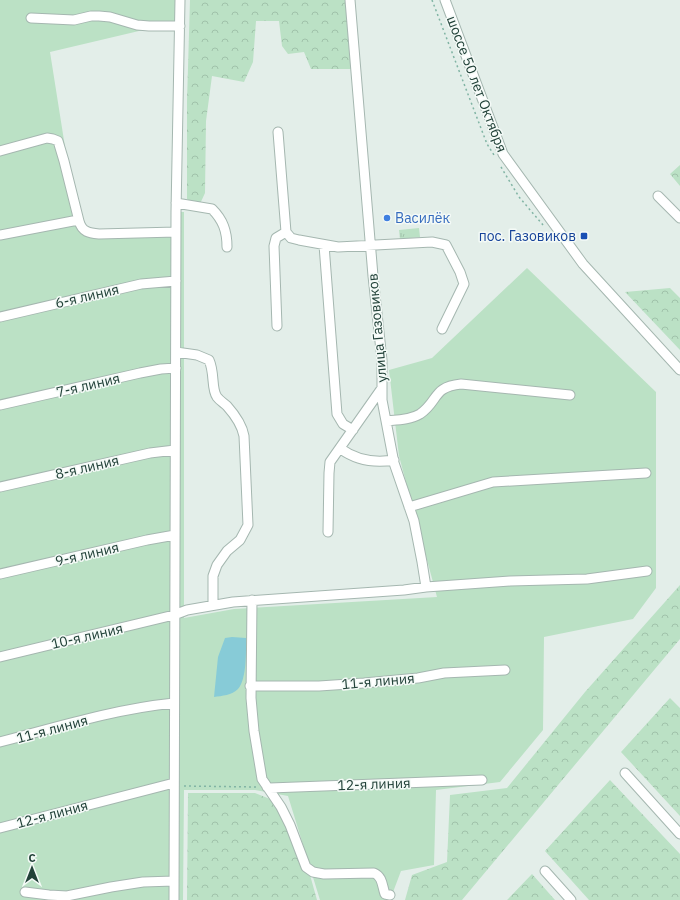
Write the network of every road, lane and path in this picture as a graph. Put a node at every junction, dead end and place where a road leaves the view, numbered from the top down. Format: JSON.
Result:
{"nodes":[{"id":1,"x":180,"y":0,"type":"edge"},
{"id":2,"x":350,"y":0,"type":"edge"},
{"id":3,"x":445,"y":0,"type":"edge"},
{"id":4,"x":31,"y":18,"type":"dead end"},
{"id":5,"x":180,"y":26,"type":"junction"},
{"id":6,"x":278,"y":132,"type":"dead end"},
{"id":7,"x":0,"y":151,"type":"edge"},
{"id":8,"x":658,"y":196,"type":"dead end"},
{"id":9,"x":176,"y":203,"type":"junction"},
{"id":10,"x":680,"y":218,"type":"edge"},
{"id":11,"x":79,"y":221,"type":"junction"},
{"id":12,"x":176,"y":232,"type":"junction"},
{"id":13,"x":286,"y":232,"type":"junction"},
{"id":14,"x":0,"y":235,"type":"edge"},
{"id":15,"x":324,"y":245,"type":"junction"},
{"id":16,"x":370,"y":246,"type":"junction"},
{"id":17,"x":227,"y":247,"type":"dead end"},
{"id":18,"x":176,"y":281,"type":"junction"},
{"id":19,"x":0,"y":317,"type":"edge"},
{"id":20,"x":277,"y":326,"type":"dead end"},
{"id":21,"x":442,"y":329,"type":"dead end"},
{"id":22,"x":176,"y":352,"type":"junction"},
{"id":23,"x":176,"y":368,"type":"junction"},
{"id":24,"x":680,"y":370,"type":"edge"},
{"id":25,"x":382,"y":388,"type":"junction"},
{"id":26,"x":570,"y":395,"type":"dead end"},
{"id":27,"x":0,"y":405,"type":"edge"},
{"id":28,"x":386,"y":421,"type":"junction"},
{"id":29,"x":353,"y":430,"type":"junction"},
{"id":30,"x":341,"y":449,"type":"junction"},
{"id":31,"x":175,"y":450,"type":"junction"},
{"id":32,"x":394,"y":460,"type":"junction"},
{"id":33,"x":646,"y":473,"type":"dead end"},
{"id":34,"x":0,"y":487,"type":"edge"},
{"id":35,"x":409,"y":507,"type":"junction"},
{"id":36,"x":328,"y":532,"type":"dead end"},
{"id":37,"x":175,"y":535,"type":"junction"},
{"id":38,"x":647,"y":571,"type":"dead end"},
{"id":39,"x":0,"y":574,"type":"edge"},
{"id":40,"x":426,"y":587,"type":"junction"},
{"id":41,"x":252,"y":600,"type":"junction"},
{"id":42,"x":213,"y":605,"type":"junction"},
{"id":43,"x":174,"y":615,"type":"junction"},
{"id":44,"x":0,"y":657,"type":"edge"},
{"id":45,"x":505,"y":670,"type":"dead end"},
{"id":46,"x":250,"y":686,"type":"junction"},
{"id":47,"x":174,"y":703,"type":"junction"},
{"id":48,"x":0,"y":742,"type":"edge"},
{"id":49,"x":625,"y":773,"type":"dead end"},
{"id":50,"x":482,"y":780,"type":"dead end"},
{"id":51,"x":174,"y":785,"type":"junction"},
{"id":52,"x":267,"y":787,"type":"junction"},
{"id":53,"x":0,"y":828,"type":"edge"},
{"id":54,"x":680,"y":834,"type":"edge"},
{"id":55,"x":545,"y":871,"type":"dead end"},
{"id":56,"x":174,"y":881,"type":"junction"},
{"id":57,"x":25,"y":892,"type":"dead end"},
{"id":58,"x":390,"y":895,"type":"dead end"},
{"id":59,"x":174,"y":900,"type":"edge"},
{"id":60,"x":571,"y":900,"type":"edge"}],
"edges":[{"from":1,"to":5,"type":"street"},
{"from":2,"to":16,"type":"street","name":"улица Газовиков"},
{"from":3,"to":24,"type":"street","name":"шоссе 50 лет Октября"},
{"from":4,"to":5,"type":"street"},
{"from":5,"to":9,"type":"street"},
{"from":6,"to":13,"type":"street"},
{"from":7,"to":11,"type":"street"},
{"from":8,"to":10,"type":"street"},
{"from":9,"to":12,"type":"street"},
{"from":9,"to":17,"type":"street"},
{"from":11,"to":12,"type":"street"},
{"from":11,"to":14,"type":"street"},
{"from":12,"to":18,"type":"street"},
{"from":13,"to":15,"type":"street"},
{"from":13,"to":20,"type":"street"},
{"from":15,"to":16,"type":"street"},
{"from":15,"to":29,"type":"street"},
{"from":16,"to":21,"type":"street"},
{"from":16,"to":25,"type":"street","name":"улица Газовиков"},
{"from":18,"to":19,"type":"street","name":"6-я линия"},
{"from":18,"to":22,"type":"street"},
{"from":22,"to":23,"type":"street"},
{"from":22,"to":42,"type":"street"},
{"from":23,"to":27,"type":"street","name":"7-я линия"},
{"from":23,"to":31,"type":"street"},
{"from":25,"to":28,"type":"street","name":"улица Газовиков"},
{"from":25,"to":29,"type":"street"},
{"from":26,"to":28,"type":"street"},
{"from":28,"to":32,"type":"street","name":"улица Газовиков"},
{"from":29,"to":30,"type":"street"},
{"from":30,"to":32,"type":"street"},
{"from":30,"to":36,"type":"street"},
{"from":31,"to":34,"type":"street","name":"8-я линия"},
{"from":31,"to":37,"type":"street"},
{"from":32,"to":35,"type":"street","name":"улица Газовиков"},
{"from":33,"to":35,"type":"street"},
{"from":35,"to":40,"type":"street","name":"улица Газовиков"},
{"from":37,"to":39,"type":"street","name":"9-я линия"},
{"from":37,"to":43,"type":"street"},
{"from":38,"to":40,"type":"street","name":"10-я линия"},
{"from":40,"to":41,"type":"street","name":"10-я линия"},
{"from":41,"to":42,"type":"street","name":"10-я линия"},
{"from":41,"to":46,"type":"street"},
{"from":42,"to":43,"type":"street","name":"10-я линия"},
{"from":43,"to":44,"type":"street","name":"10-я линия"},
{"from":43,"to":47,"type":"street"},
{"from":45,"to":46,"type":"street","name":"11-я линия"},
{"from":46,"to":52,"type":"street"},
{"from":47,"to":48,"type":"street","name":"11-я линия"},
{"from":47,"to":51,"type":"street"},
{"from":49,"to":54,"type":"street"},
{"from":50,"to":52,"type":"street","name":"12-я линия"},
{"from":51,"to":52,"type":"path"},
{"from":51,"to":53,"type":"street","name":"12-я линия"},
{"from":51,"to":56,"type":"street"},
{"from":52,"to":58,"type":"street"},
{"from":55,"to":60,"type":"street"},
{"from":56,"to":57,"type":"street"},
{"from":56,"to":59,"type":"street"}]}
